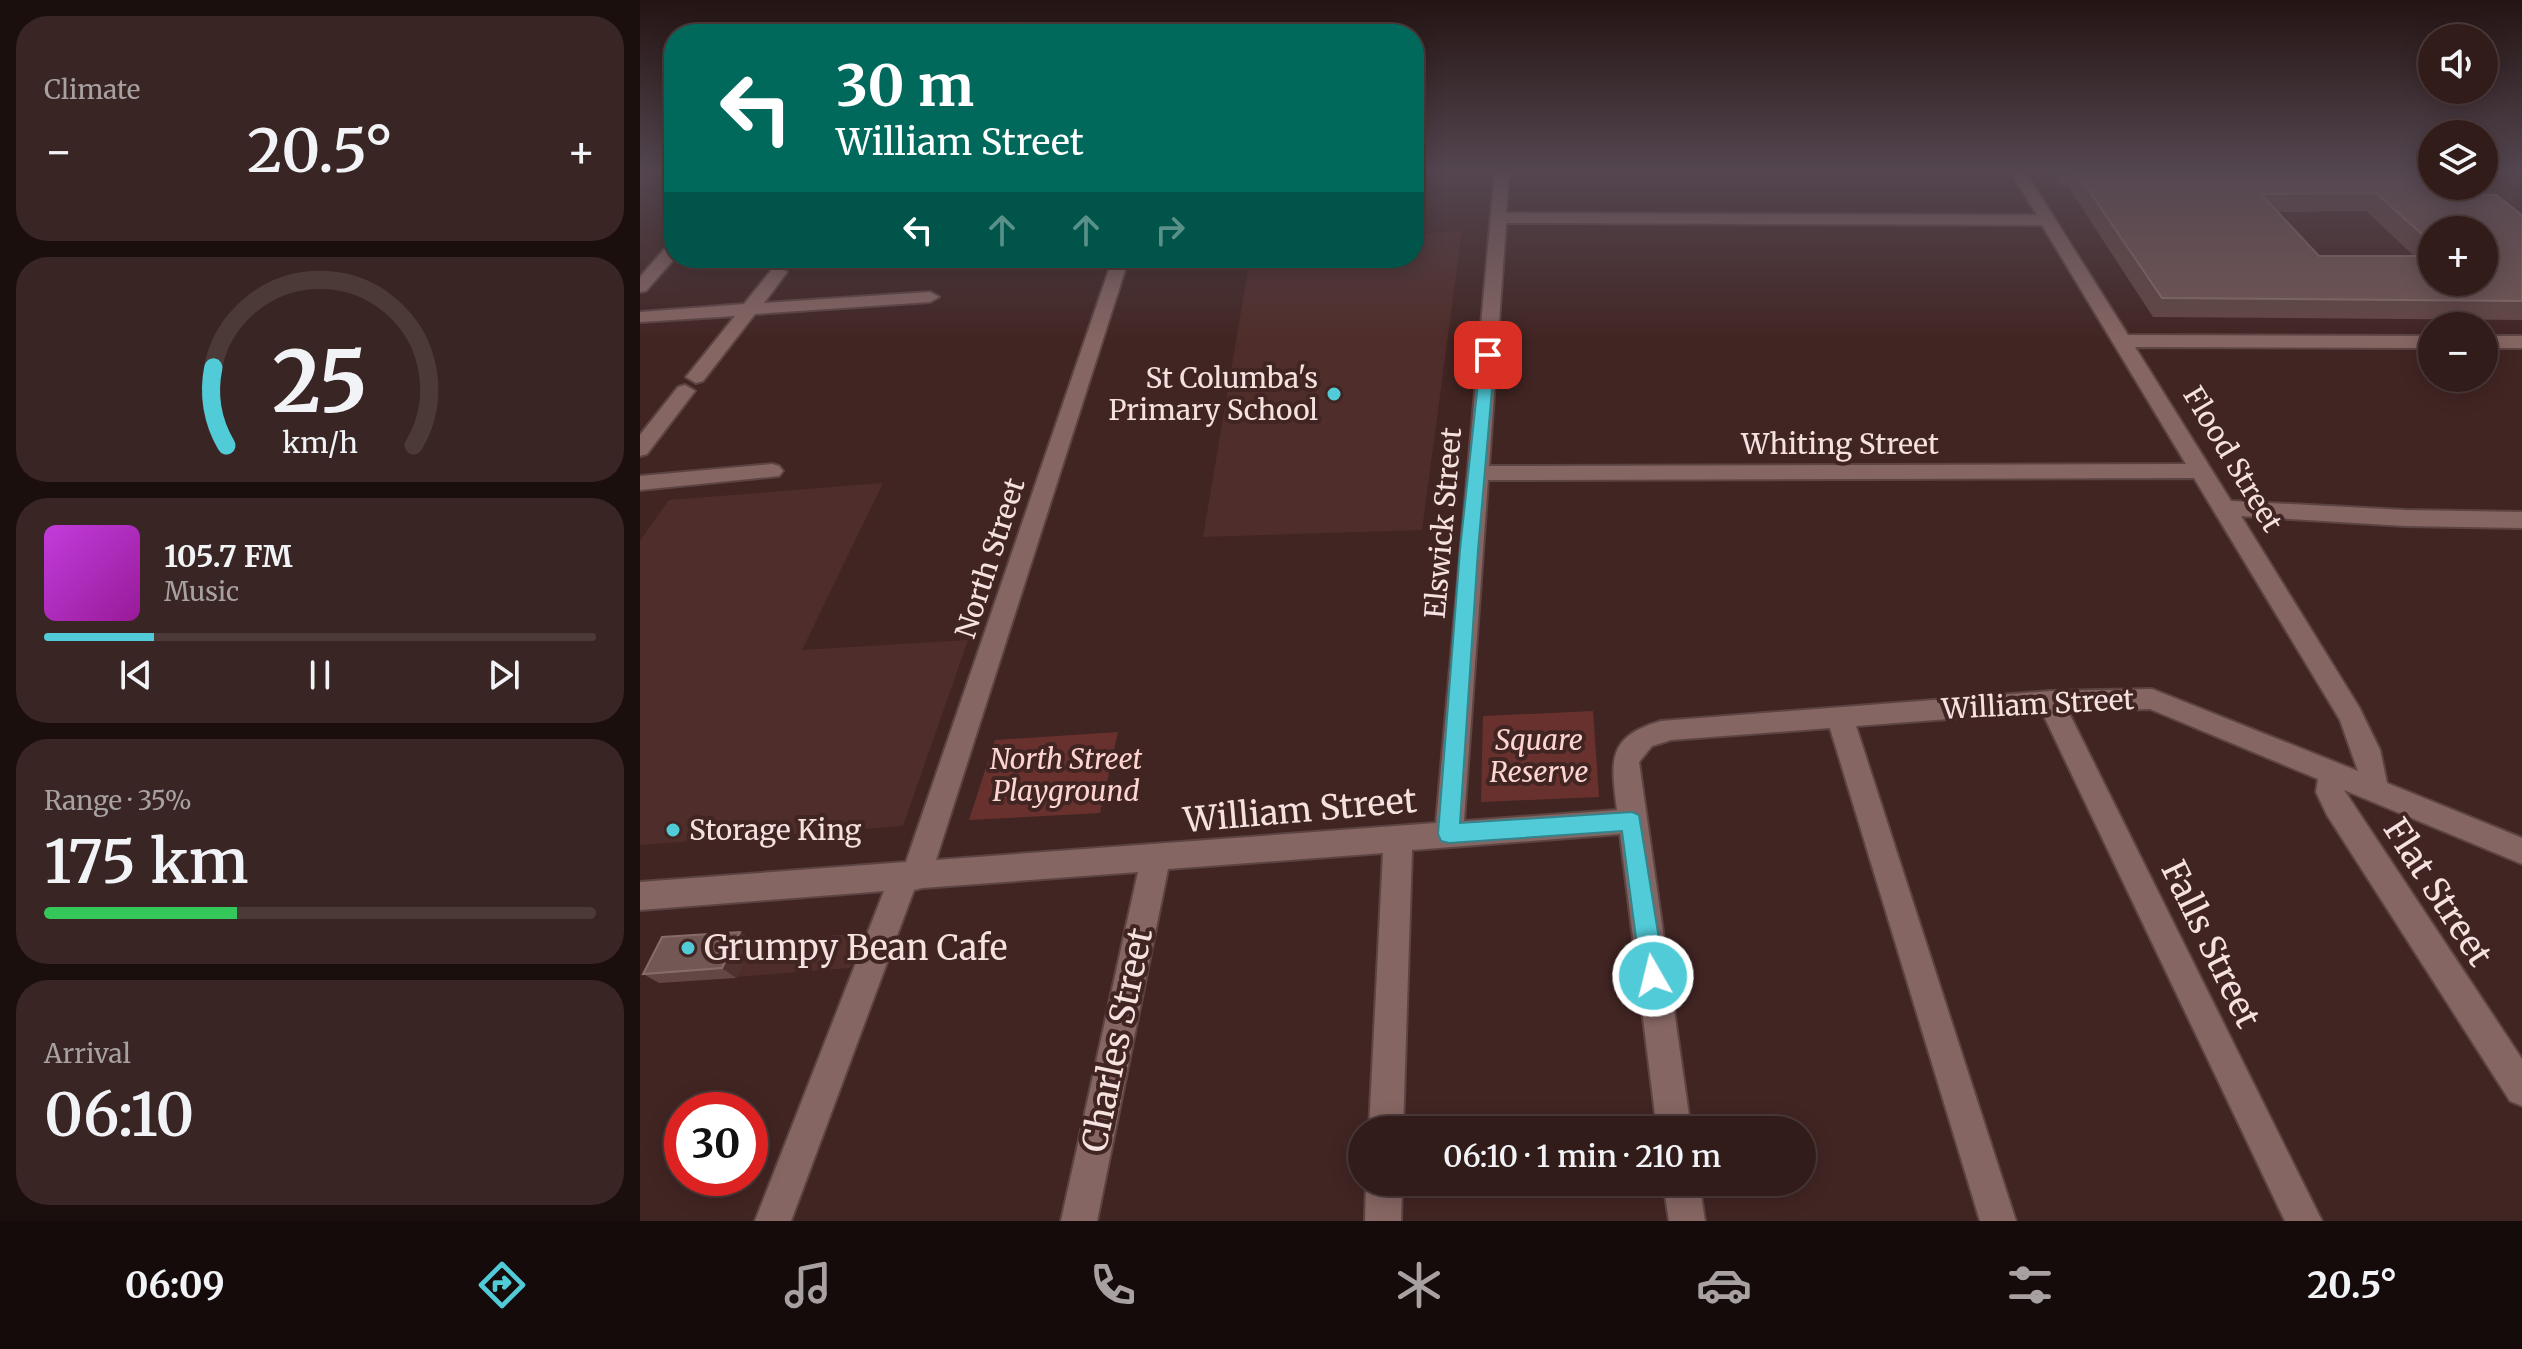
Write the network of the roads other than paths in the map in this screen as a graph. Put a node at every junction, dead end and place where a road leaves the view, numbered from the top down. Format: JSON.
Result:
{"nodes":[{"id":1,"x":1498,"y":227,"type":"edge"},
{"id":2,"x":2052,"y":227,"type":"edge"},
{"id":3,"x":664,"y":260,"type":"edge"},
{"id":4,"x":1118,"y":268,"type":"edge"},
{"id":5,"x":779,"y":272,"type":"dead end"},
{"id":6,"x":640,"y":287,"type":"edge"},
{"id":7,"x":930,"y":297,"type":"dead end"},
{"id":8,"x":749,"y":310,"type":"junction"},
{"id":9,"x":640,"y":317,"type":"edge"},
{"id":10,"x":2123,"y":341,"type":"junction"},
{"id":11,"x":2418,"y":342,"type":"edge"},
{"id":12,"x":2498,"y":342,"type":"edge"},
{"id":13,"x":2522,"y":342,"type":"edge"},
{"id":14,"x":640,"y":449,"type":"edge"},
{"id":15,"x":772,"y":471,"type":"dead end"},
{"id":16,"x":2203,"y":471,"type":"junction"},
{"id":17,"x":1478,"y":473,"type":"junction"},
{"id":18,"x":640,"y":483,"type":"edge"},
{"id":19,"x":2225,"y":508,"type":"junction"},
{"id":20,"x":2522,"y":520,"type":"edge"},
{"id":21,"x":2050,"y":701,"type":"junction"},
{"id":22,"x":1840,"y":716,"type":"junction"},
{"id":23,"x":2332,"y":772,"type":"junction"},
{"id":24,"x":2373,"y":789,"type":"junction"},
{"id":25,"x":1632,"y":821,"type":"junction"},
{"id":26,"x":1449,"y":834,"type":"junction"},
{"id":27,"x":1398,"y":838,"type":"junction"},
{"id":28,"x":2522,"y":851,"type":"edge"},
{"id":29,"x":1155,"y":859,"type":"junction"},
{"id":30,"x":910,"y":877,"type":"junction"},
{"id":31,"x":644,"y":902,"type":"edge"},
{"id":32,"x":2508,"y":1053,"type":"edge"},
{"id":33,"x":2522,"y":1089,"type":"edge"},
{"id":34,"x":1387,"y":1116,"type":"edge"},
{"id":35,"x":1672,"y":1116,"type":"edge"},
{"id":36,"x":1384,"y":1196,"type":"edge"},
{"id":37,"x":1683,"y":1196,"type":"edge"},
{"id":38,"x":773,"y":1221,"type":"edge"},
{"id":39,"x":1079,"y":1221,"type":"edge"},
{"id":40,"x":1383,"y":1221,"type":"edge"},
{"id":41,"x":1687,"y":1221,"type":"edge"},
{"id":42,"x":1998,"y":1221,"type":"edge"},
{"id":43,"x":2304,"y":1221,"type":"edge"}],
"edges":[{"from":1,"to":17,"type":"street","name":"Elswick Street"},
{"from":2,"to":10,"type":"street","name":"Flood Street"},
{"from":3,"to":6,"type":"street"},
{"from":4,"to":30,"type":"street","name":"North Street"},
{"from":5,"to":8,"type":"street"},
{"from":7,"to":8,"type":"street"},
{"from":8,"to":9,"type":"street"},
{"from":8,"to":14,"type":"street"},
{"from":10,"to":11,"type":"street"},
{"from":10,"to":16,"type":"street","name":"Flood Street"},
{"from":12,"to":13,"type":"street"},
{"from":15,"to":18,"type":"street"},
{"from":16,"to":17,"type":"street","name":"Whiting Street"},
{"from":16,"to":19,"type":"street","name":"Flood Street"},
{"from":17,"to":26,"type":"street","name":"Elswick Street"},
{"from":19,"to":20,"type":"street"},
{"from":19,"to":24,"type":"street","name":"Flood Street"},
{"from":21,"to":22,"type":"street","name":"William Street"},
{"from":21,"to":23,"type":"street","name":"William Street"},
{"from":21,"to":43,"type":"street","name":"Falls Street"},
{"from":22,"to":25,"type":"street","name":"William Street"},
{"from":22,"to":42,"type":"street"},
{"from":23,"to":24,"type":"street","name":"William Street"},
{"from":23,"to":32,"type":"street","name":"Flat Street"},
{"from":24,"to":28,"type":"street","name":"William Street"},
{"from":25,"to":26,"type":"street","name":"William Street"},
{"from":25,"to":35,"type":"street"},
{"from":26,"to":27,"type":"street","name":"William Street"},
{"from":27,"to":29,"type":"street","name":"William Street"},
{"from":27,"to":34,"type":"street"},
{"from":29,"to":30,"type":"street","name":"William Street"},
{"from":29,"to":39,"type":"street","name":"Charles Street"},
{"from":30,"to":31,"type":"street","name":"William Street"},
{"from":30,"to":38,"type":"street","name":"North Street"},
{"from":32,"to":33,"type":"street","name":"Flat Street"},
{"from":36,"to":40,"type":"street"},
{"from":37,"to":41,"type":"street"}]}
